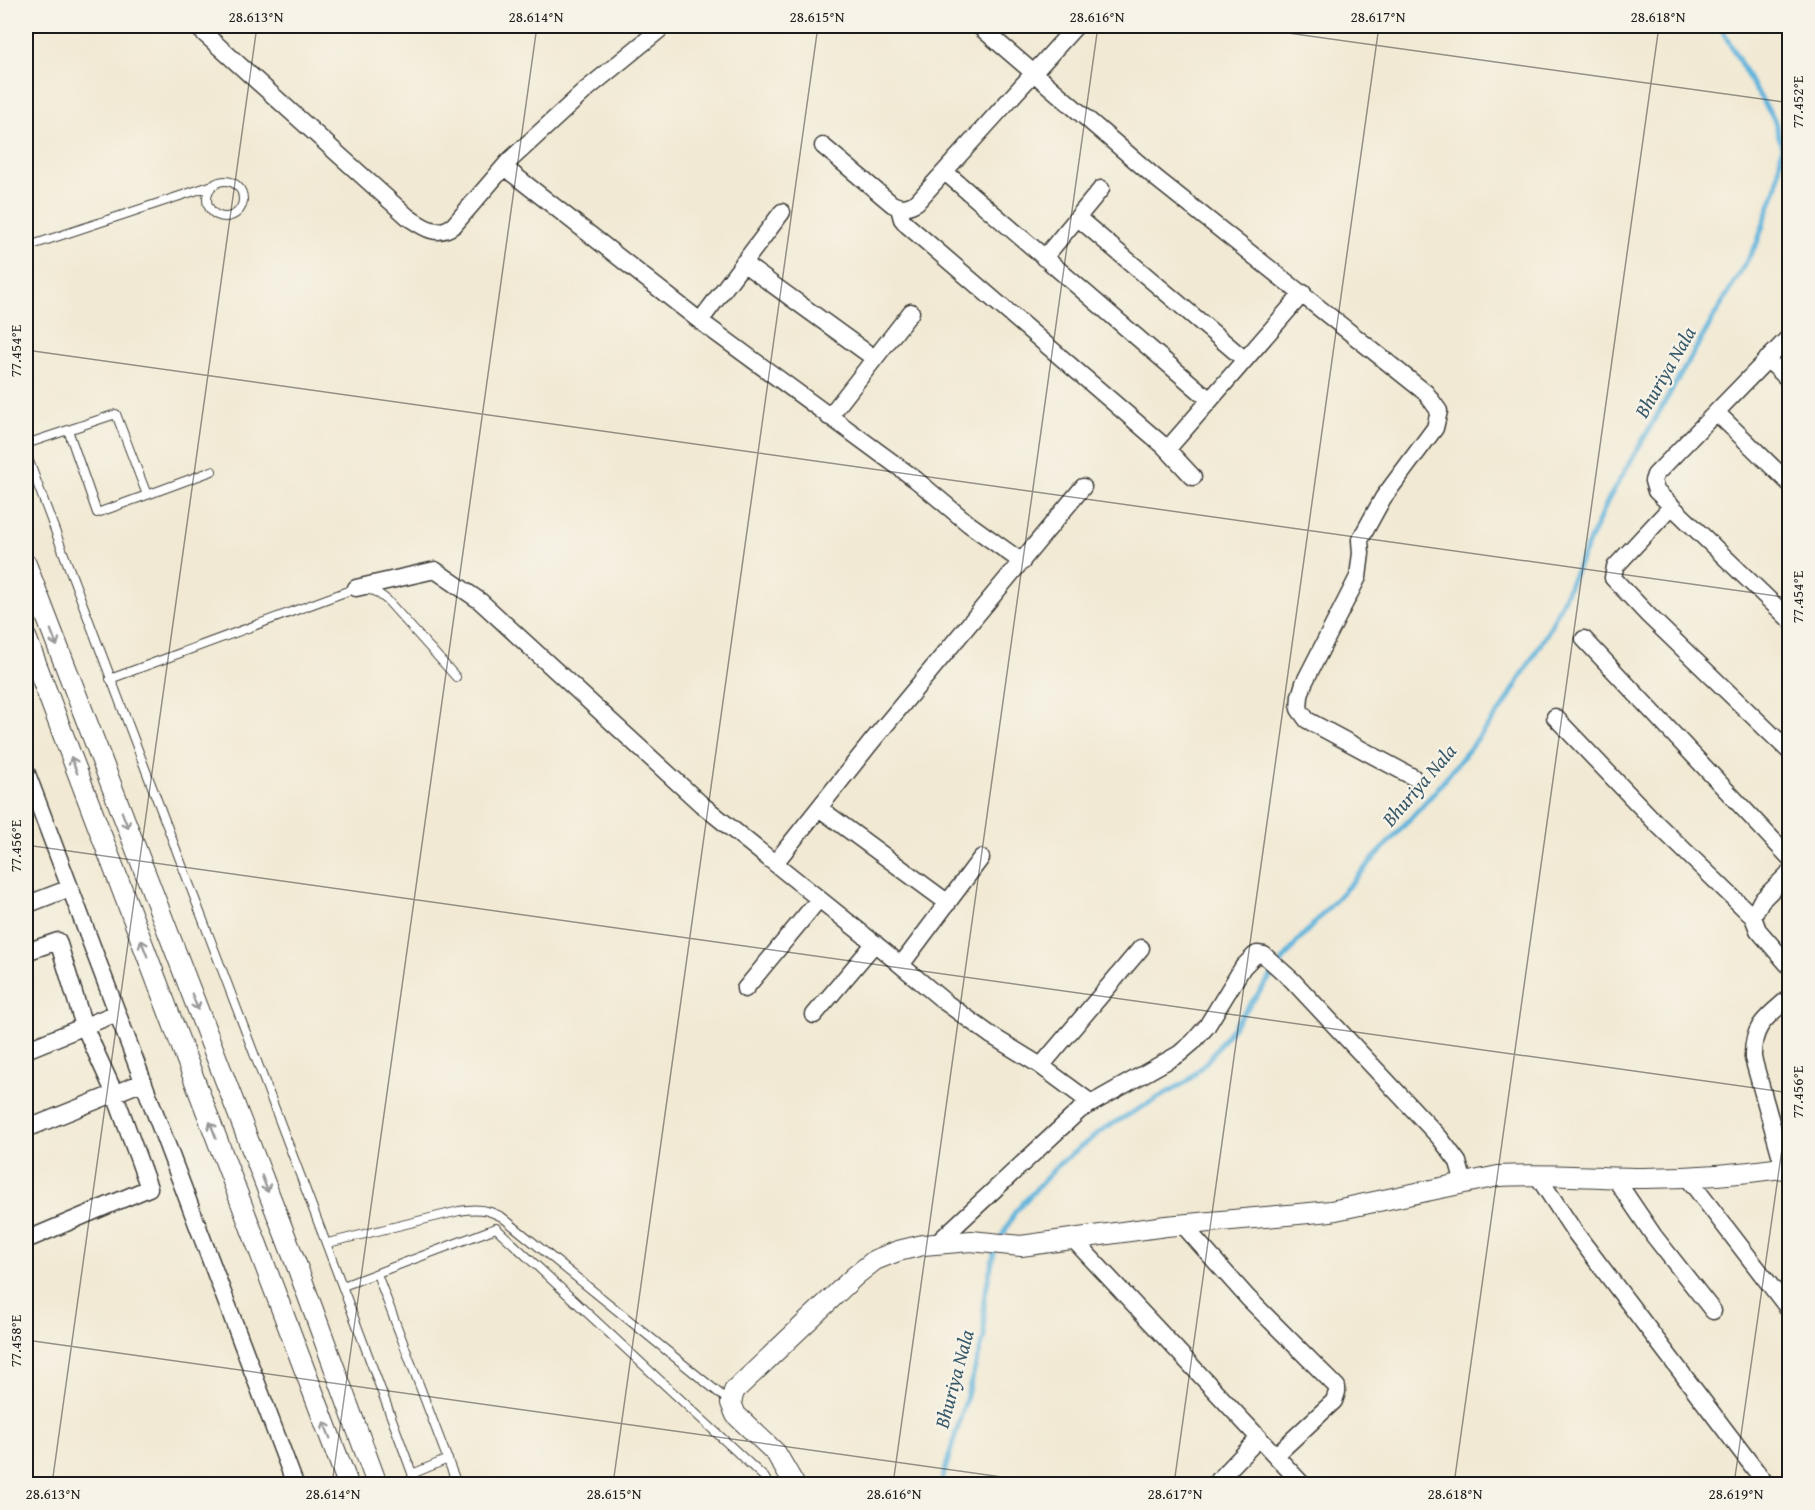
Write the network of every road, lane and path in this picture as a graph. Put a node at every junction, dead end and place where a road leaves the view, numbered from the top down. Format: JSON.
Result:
{"nodes":[{"id":1,"x":196,"y":26,"type":"edge"},
{"id":2,"x":664,"y":26,"type":"edge"},
{"id":3,"x":979,"y":26,"type":"edge"},
{"id":4,"x":1076,"y":26,"type":"edge"},
{"id":5,"x":1034,"y":73,"type":"junction"},
{"id":6,"x":823,"y":146,"type":"dead end"},
{"id":7,"x":504,"y":166,"type":"junction"},
{"id":8,"x":945,"y":172,"type":"junction"},
{"id":9,"x":216,"y":183,"type":"junction"},
{"id":10,"x":1101,"y":189,"type":"dead end"},
{"id":11,"x":899,"y":208,"type":"junction"},
{"id":12,"x":782,"y":212,"type":"dead end"},
{"id":13,"x":1078,"y":218,"type":"junction"},
{"id":14,"x":26,"y":247,"type":"edge"},
{"id":15,"x":1044,"y":258,"type":"junction"},
{"id":16,"x":743,"y":263,"type":"junction"},
{"id":17,"x":1303,"y":293,"type":"junction"},
{"id":18,"x":911,"y":312,"type":"dead end"},
{"id":19,"x":700,"y":321,"type":"junction"},
{"id":20,"x":1790,"y":336,"type":"edge"},
{"id":21,"x":874,"y":358,"type":"junction"},
{"id":22,"x":1244,"y":359,"type":"junction"},
{"id":23,"x":1767,"y":359,"type":"junction"},
{"id":24,"x":1790,"y":381,"type":"edge"},
{"id":25,"x":1210,"y":400,"type":"junction"},
{"id":26,"x":1716,"y":412,"type":"junction"},
{"id":27,"x":829,"y":417,"type":"junction"},
{"id":28,"x":68,"y":430,"type":"junction"},
{"id":29,"x":26,"y":444,"type":"edge"},
{"id":30,"x":1164,"y":446,"type":"junction"},
{"id":31,"x":26,"y":453,"type":"edge"},
{"id":32,"x":212,"y":471,"type":"dead end"},
{"id":33,"x":1193,"y":477,"type":"dead end"},
{"id":34,"x":1790,"y":483,"type":"edge"},
{"id":35,"x":1083,"y":488,"type":"dead end"},
{"id":36,"x":147,"y":495,"type":"junction"},
{"id":37,"x":1672,"y":507,"type":"junction"},
{"id":38,"x":1022,"y":562,"type":"junction"},
{"id":39,"x":26,"y":564,"type":"edge"},
{"id":40,"x":356,"y":588,"type":"junction"},
{"id":41,"x":1790,"y":620,"type":"edge"},
{"id":42,"x":26,"y":637,"type":"edge"},
{"id":43,"x":1584,"y":639,"type":"dead end"},
{"id":44,"x":456,"y":677,"type":"dead end"},
{"id":45,"x":110,"y":679,"type":"junction"},
{"id":46,"x":1555,"y":717,"type":"dead end"},
{"id":47,"x":1790,"y":752,"type":"edge"},
{"id":48,"x":26,"y":771,"type":"edge"},
{"id":49,"x":1413,"y":777,"type":"dead end"},
{"id":50,"x":819,"y":808,"type":"junction"},
{"id":51,"x":981,"y":858,"type":"dead end"},
{"id":52,"x":1790,"y":858,"type":"edge"},
{"id":53,"x":775,"y":863,"type":"junction"},
{"id":54,"x":1790,"y":872,"type":"edge"},
{"id":55,"x":70,"y":888,"type":"junction"},
{"id":56,"x":819,"y":899,"type":"junction"},
{"id":57,"x":948,"y":903,"type":"junction"},
{"id":58,"x":26,"y":905,"type":"edge"},
{"id":59,"x":1752,"y":917,"type":"junction"},
{"id":60,"x":875,"y":943,"type":"junction"},
{"id":61,"x":1141,"y":948,"type":"dead end"},
{"id":62,"x":26,"y":952,"type":"edge"},
{"id":63,"x":901,"y":965,"type":"junction"},
{"id":64,"x":1790,"y":967,"type":"edge"},
{"id":65,"x":745,"y":989,"type":"dead end"},
{"id":66,"x":1790,"y":997,"type":"edge"},
{"id":67,"x":117,"y":1013,"type":"junction"},
{"id":68,"x":814,"y":1015,"type":"dead end"},
{"id":69,"x":84,"y":1026,"type":"junction"},
{"id":70,"x":26,"y":1050,"type":"edge"},
{"id":71,"x":1041,"y":1066,"type":"junction"},
{"id":72,"x":143,"y":1082,"type":"junction"},
{"id":73,"x":114,"y":1092,"type":"junction"},
{"id":74,"x":1090,"y":1103,"type":"junction"},
{"id":75,"x":26,"y":1129,"type":"edge"},
{"id":76,"x":1787,"y":1167,"type":"edge"},
{"id":77,"x":1537,"y":1175,"type":"junction"},
{"id":78,"x":1687,"y":1177,"type":"junction"},
{"id":79,"x":1614,"y":1178,"type":"junction"},
{"id":80,"x":1464,"y":1183,"type":"junction"},
{"id":81,"x":1182,"y":1225,"type":"junction"},
{"id":82,"x":1073,"y":1239,"type":"junction"},
{"id":83,"x":26,"y":1240,"type":"edge"},
{"id":84,"x":328,"y":1243,"type":"junction"},
{"id":85,"x":936,"y":1244,"type":"junction"},
{"id":86,"x":377,"y":1274,"type":"junction"},
{"id":87,"x":344,"y":1286,"type":"junction"},
{"id":88,"x":1788,"y":1307,"type":"dead end"},
{"id":89,"x":1713,"y":1311,"type":"dead end"},
{"id":90,"x":731,"y":1403,"type":"junction"},
{"id":91,"x":1259,"y":1438,"type":"junction"},
{"id":92,"x":1276,"y":1455,"type":"junction"},
{"id":93,"x":448,"y":1459,"type":"junction"},
{"id":94,"x":412,"y":1474,"type":"junction"},
{"id":95,"x":295,"y":1485,"type":"edge"},
{"id":96,"x":348,"y":1485,"type":"edge"},
{"id":97,"x":377,"y":1485,"type":"edge"},
{"id":98,"x":416,"y":1485,"type":"edge"},
{"id":99,"x":458,"y":1485,"type":"edge"},
{"id":100,"x":768,"y":1485,"type":"edge"},
{"id":101,"x":794,"y":1485,"type":"edge"},
{"id":102,"x":1215,"y":1485,"type":"edge"},
{"id":103,"x":1302,"y":1485,"type":"edge"},
{"id":104,"x":1766,"y":1485,"type":"edge"}],
"edges":[{"from":1,"to":7,"type":"street"},
{"from":2,"to":7,"type":"street"},
{"from":3,"to":5,"type":"street"},
{"from":4,"to":5,"type":"street"},
{"from":5,"to":8,"type":"street"},
{"from":5,"to":17,"type":"street"},
{"from":6,"to":11,"type":"street"},
{"from":7,"to":19,"type":"street"},
{"from":8,"to":11,"type":"street"},
{"from":8,"to":15,"type":"street"},
{"from":9,"to":9,"type":"lane"},
{"from":9,"to":14,"type":"lane"},
{"from":10,"to":13,"type":"street"},
{"from":11,"to":30,"type":"street"},
{"from":12,"to":16,"type":"street"},
{"from":13,"to":15,"type":"street"},
{"from":13,"to":22,"type":"street"},
{"from":15,"to":25,"type":"street"},
{"from":16,"to":19,"type":"street"},
{"from":16,"to":21,"type":"street"},
{"from":17,"to":22,"type":"street"},
{"from":17,"to":49,"type":"street"},
{"from":18,"to":21,"type":"street"},
{"from":19,"to":27,"type":"street"},
{"from":20,"to":23,"type":"street"},
{"from":21,"to":27,"type":"street"},
{"from":22,"to":25,"type":"street"},
{"from":23,"to":24,"type":"street"},
{"from":23,"to":26,"type":"street"},
{"from":25,"to":30,"type":"street"},
{"from":26,"to":34,"type":"street"},
{"from":26,"to":37,"type":"street"},
{"from":27,"to":38,"type":"street"},
{"from":28,"to":29,"type":"lane"},
{"from":28,"to":36,"type":"lane"},
{"from":28,"to":36,"type":"lane"},
{"from":30,"to":33,"type":"street"},
{"from":31,"to":45,"type":"lane"},
{"from":32,"to":36,"type":"lane"},
{"from":35,"to":38,"type":"street"},
{"from":37,"to":41,"type":"street"},
{"from":37,"to":47,"type":"street"},
{"from":38,"to":50,"type":"street"},
{"from":39,"to":97,"type":"street","one_way":true},
{"from":40,"to":44,"type":"lane"},
{"from":40,"to":45,"type":"lane"},
{"from":40,"to":53,"type":"street"},
{"from":96,"to":42,"type":"street","one_way":true},
{"from":43,"to":52,"type":"street"},
{"from":45,"to":84,"type":"lane"},
{"from":46,"to":59,"type":"street"},
{"from":48,"to":55,"type":"street"},
{"from":50,"to":53,"type":"street"},
{"from":50,"to":57,"type":"street"},
{"from":51,"to":57,"type":"street"},
{"from":53,"to":56,"type":"street"},
{"from":54,"to":59,"type":"street"},
{"from":55,"to":58,"type":"street"},
{"from":55,"to":67,"type":"street"},
{"from":56,"to":60,"type":"street"},
{"from":56,"to":65,"type":"street"},
{"from":57,"to":63,"type":"street"},
{"from":59,"to":64,"type":"street"},
{"from":60,"to":63,"type":"street"},
{"from":60,"to":68,"type":"street"},
{"from":61,"to":71,"type":"street"},
{"from":62,"to":69,"type":"street"},
{"from":63,"to":71,"type":"street"},
{"from":66,"to":76,"type":"street"},
{"from":67,"to":69,"type":"street"},
{"from":67,"to":72,"type":"street"},
{"from":69,"to":70,"type":"street"},
{"from":69,"to":73,"type":"street"},
{"from":71,"to":74,"type":"street"},
{"from":72,"to":73,"type":"street"},
{"from":72,"to":95,"type":"street"},
{"from":73,"to":75,"type":"street"},
{"from":73,"to":83,"type":"street"},
{"from":74,"to":80,"type":"street"},
{"from":74,"to":85,"type":"street"},
{"from":76,"to":78,"type":"street"},
{"from":77,"to":79,"type":"street"},
{"from":77,"to":80,"type":"street"},
{"from":77,"to":104,"type":"street"},
{"from":78,"to":79,"type":"street"},
{"from":78,"to":88,"type":"street"},
{"from":79,"to":89,"type":"street"},
{"from":80,"to":81,"type":"street"},
{"from":81,"to":82,"type":"street"},
{"from":81,"to":92,"type":"street"},
{"from":82,"to":85,"type":"street"},
{"from":82,"to":91,"type":"street"},
{"from":84,"to":87,"type":"lane"},
{"from":84,"to":90,"type":"lane"},
{"from":85,"to":90,"type":"street"},
{"from":86,"to":87,"type":"lane"},
{"from":86,"to":93,"type":"lane"},
{"from":86,"to":100,"type":"lane"},
{"from":87,"to":94,"type":"lane"},
{"from":90,"to":101,"type":"street"},
{"from":91,"to":92,"type":"street"},
{"from":91,"to":102,"type":"street"},
{"from":92,"to":103,"type":"street"},
{"from":93,"to":94,"type":"lane"},
{"from":93,"to":99,"type":"lane"},
{"from":94,"to":98,"type":"lane"}]}
